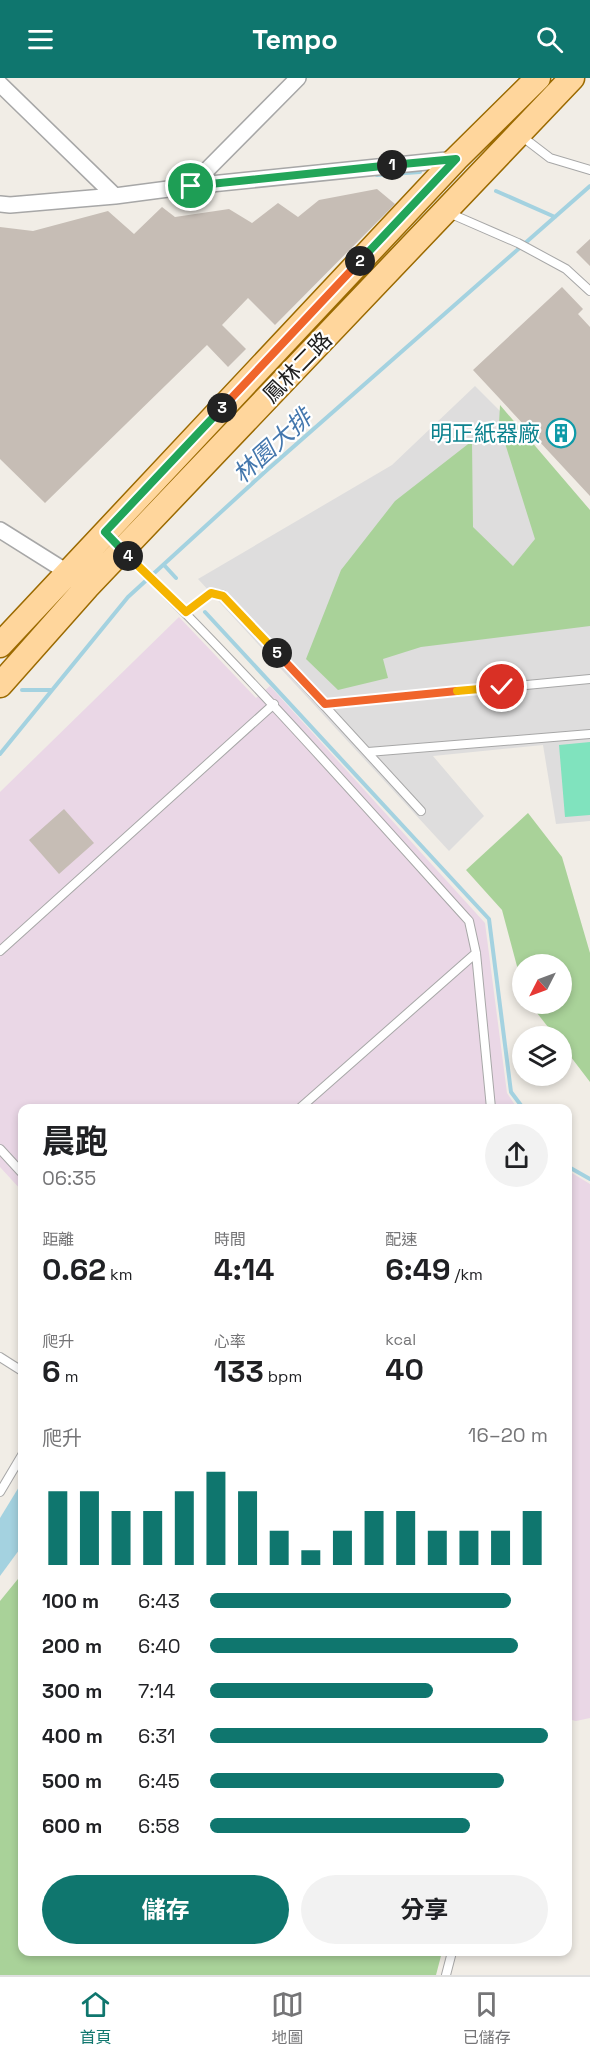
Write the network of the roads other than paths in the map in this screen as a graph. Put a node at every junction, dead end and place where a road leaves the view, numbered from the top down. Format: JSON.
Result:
{"nodes":[{"id":1,"x":298,"y":78,"type":"edge"},
{"id":2,"x":538,"y":78,"type":"edge"},
{"id":3,"x":572,"y":78,"type":"edge"},
{"id":4,"x":0,"y":84,"type":"edge"},
{"id":5,"x":518,"y":134,"type":"junction"},
{"id":6,"x":456,"y":159,"type":"junction"},
{"id":7,"x":590,"y":170,"type":"edge"},
{"id":8,"x":191,"y":186,"type":"junction"},
{"id":9,"x":115,"y":196,"type":"junction"},
{"id":10,"x":0,"y":204,"type":"edge"},
{"id":11,"x":445,"y":211,"type":"junction"},
{"id":12,"x":590,"y":291,"type":"edge"},
{"id":13,"x":0,"y":530,"type":"edge"},
{"id":14,"x":117,"y":544,"type":"junction"},
{"id":15,"x":67,"y":572,"type":"junction"},
{"id":16,"x":186,"y":612,"type":"junction"},
{"id":17,"x":0,"y":645,"type":"edge"},
{"id":18,"x":590,"y":679,"type":"edge"},
{"id":19,"x":0,"y":685,"type":"edge"},
{"id":20,"x":274,"y":704,"type":"junction"},
{"id":21,"x":325,"y":704,"type":"junction"},
{"id":22,"x":590,"y":734,"type":"edge"},
{"id":23,"x":368,"y":752,"type":"junction"},
{"id":24,"x":422,"y":811,"type":"dead end"},
{"id":25,"x":0,"y":951,"type":"edge"},
{"id":26,"x":476,"y":953,"type":"junction"},
{"id":27,"x":305,"y":1104,"type":"edge"},
{"id":28,"x":491,"y":1104,"type":"edge"},
{"id":29,"x":1,"y":1154,"type":"edge"},
{"id":30,"x":18,"y":1169,"type":"edge"},
{"id":31,"x":0,"y":1357,"type":"edge"},
{"id":32,"x":18,"y":1368,"type":"edge"},
{"id":33,"x":18,"y":1462,"type":"edge"},
{"id":34,"x":0,"y":1492,"type":"edge"},
{"id":35,"x":451,"y":1956,"type":"edge"},
{"id":36,"x":446,"y":1975,"type":"edge"}],
"edges":[{"from":1,"to":8,"type":"street"},
{"from":2,"to":6,"type":"main road","name":"鳳林二路"},
{"from":3,"to":5,"type":"main road","name":"鳳林二路"},
{"from":4,"to":9,"type":"street"},
{"from":5,"to":7,"type":"lane"},
{"from":5,"to":11,"type":"main road","name":"鳳林二路"},
{"from":6,"to":8,"type":"street"},
{"from":6,"to":14,"type":"main road","name":"鳳林二路"},
{"from":8,"to":9,"type":"street"},
{"from":9,"to":10,"type":"street"},
{"from":11,"to":12,"type":"lane"},
{"from":11,"to":14,"type":"main road","name":"鳳林二路"},
{"from":13,"to":15,"type":"street"},
{"from":14,"to":15,"type":"main road","name":"鳳林二路"},
{"from":14,"to":16,"type":"lane"},
{"from":14,"to":19,"type":"main road","name":"鳳林二路"},
{"from":15,"to":17,"type":"main road","name":"鳳林二路"},
{"from":16,"to":20,"type":"lane"},
{"from":16,"to":21,"type":"lane"},
{"from":18,"to":21,"type":"lane"},
{"from":20,"to":25,"type":"lane"},
{"from":20,"to":26,"type":"lane"},
{"from":21,"to":23,"type":"lane"},
{"from":22,"to":23,"type":"lane"},
{"from":23,"to":24,"type":"lane"},
{"from":26,"to":27,"type":"lane"},
{"from":26,"to":28,"type":"lane"},
{"from":29,"to":30,"type":"lane"},
{"from":31,"to":32,"type":"lane"},
{"from":33,"to":34,"type":"lane"},
{"from":35,"to":36,"type":"lane"}]}
